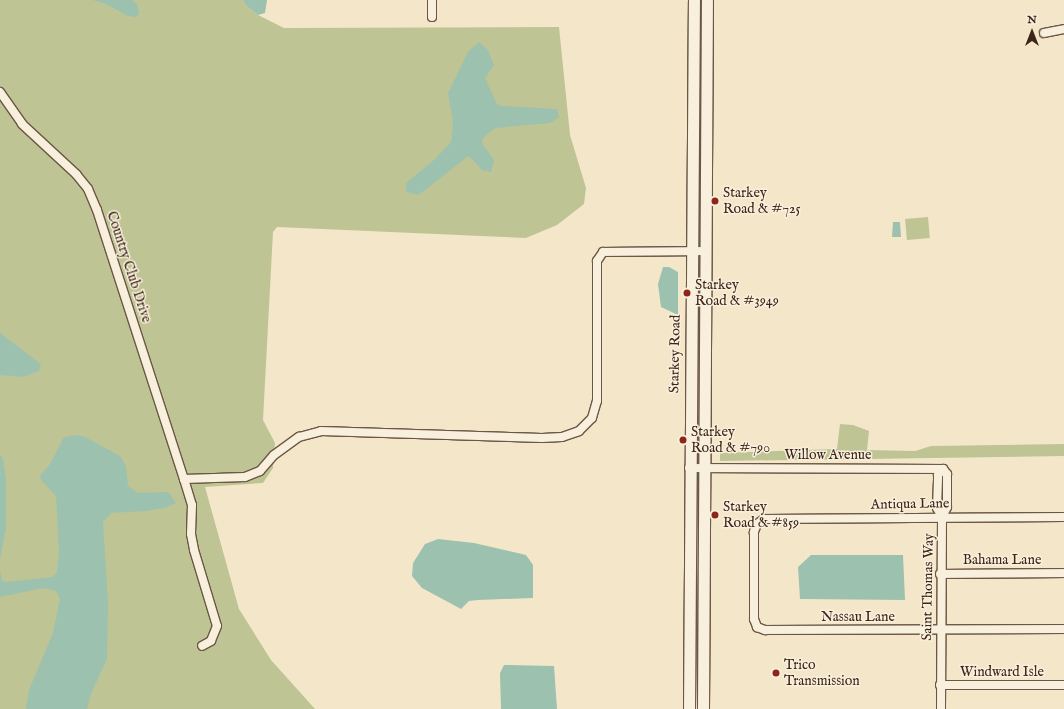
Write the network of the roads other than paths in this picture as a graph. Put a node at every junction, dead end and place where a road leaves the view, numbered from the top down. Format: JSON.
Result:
{"nodes":[{"id":1,"x":432,"y":0,"type":"edge"},
{"id":2,"x":694,"y":0,"type":"edge"},
{"id":3,"x":707,"y":0,"type":"edge"},
{"id":4,"x":432,"y":17,"type":"dead end"},
{"id":5,"x":1064,"y":29,"type":"edge"},
{"id":6,"x":1044,"y":32,"type":"dead end"},
{"id":7,"x":0,"y":92,"type":"edge"},
{"id":8,"x":692,"y":251,"type":"junction"},
{"id":9,"x":705,"y":251,"type":"junction"},
{"id":10,"x":689,"y":468,"type":"junction"},
{"id":11,"x":704,"y":468,"type":"junction"},
{"id":12,"x":942,"y":469,"type":"joint"},
{"id":13,"x":184,"y":479,"type":"junction"},
{"id":14,"x":942,"y":517,"type":"junction"},
{"id":15,"x":1064,"y":517,"type":"edge"},
{"id":16,"x":757,"y":524,"type":"joint"},
{"id":17,"x":1064,"y":573,"type":"edge"},
{"id":18,"x":940,"y":574,"type":"junction"},
{"id":19,"x":1064,"y":629,"type":"edge"},
{"id":20,"x":940,"y":630,"type":"junction"},
{"id":21,"x":202,"y":646,"type":"dead end"},
{"id":22,"x":940,"y":685,"type":"junction"},
{"id":23,"x":1064,"y":685,"type":"edge"},
{"id":24,"x":689,"y":709,"type":"edge"},
{"id":25,"x":703,"y":709,"type":"edge"},
{"id":26,"x":941,"y":709,"type":"edge"}],
"edges":[{"from":1,"to":4,"type":"street"},
{"from":2,"to":8,"type":"main road","name":"Starkey Road"},
{"from":3,"to":9,"type":"main road","name":"Starkey Road"},
{"from":5,"to":6,"type":"street"},
{"from":7,"to":13,"type":"street","name":"Country Club Drive"},
{"from":8,"to":9,"type":"street"},
{"from":8,"to":10,"type":"main road","name":"Starkey Road"},
{"from":8,"to":13,"type":"street"},
{"from":9,"to":11,"type":"main road","name":"Starkey Road"},
{"from":10,"to":11,"type":"street","name":"Willow Avenue"},
{"from":10,"to":24,"type":"main road","name":"Starkey Road"},
{"from":11,"to":12,"type":"street","name":"Willow Avenue"},
{"from":11,"to":25,"type":"main road","name":"Starkey Road"},
{"from":12,"to":14,"type":"street","name":"Saint Thomas Way"},
{"from":13,"to":21,"type":"street","name":"Country Club Drive"},
{"from":14,"to":15,"type":"street","name":"Antiqua Lane"},
{"from":14,"to":16,"type":"street","name":"Antiqua Lane"},
{"from":14,"to":18,"type":"street","name":"Saint Thomas Way"},
{"from":16,"to":20,"type":"street","name":"Nassau Lane"},
{"from":17,"to":18,"type":"street","name":"Bahama Lane"},
{"from":18,"to":20,"type":"street","name":"Saint Thomas Way"},
{"from":19,"to":20,"type":"street","name":"Nassau Lane"},
{"from":20,"to":22,"type":"street","name":"Saint Thomas Way"},
{"from":22,"to":23,"type":"street","name":"Windward Isle"},
{"from":22,"to":26,"type":"street","name":"Saint Thomas Way"}]}
